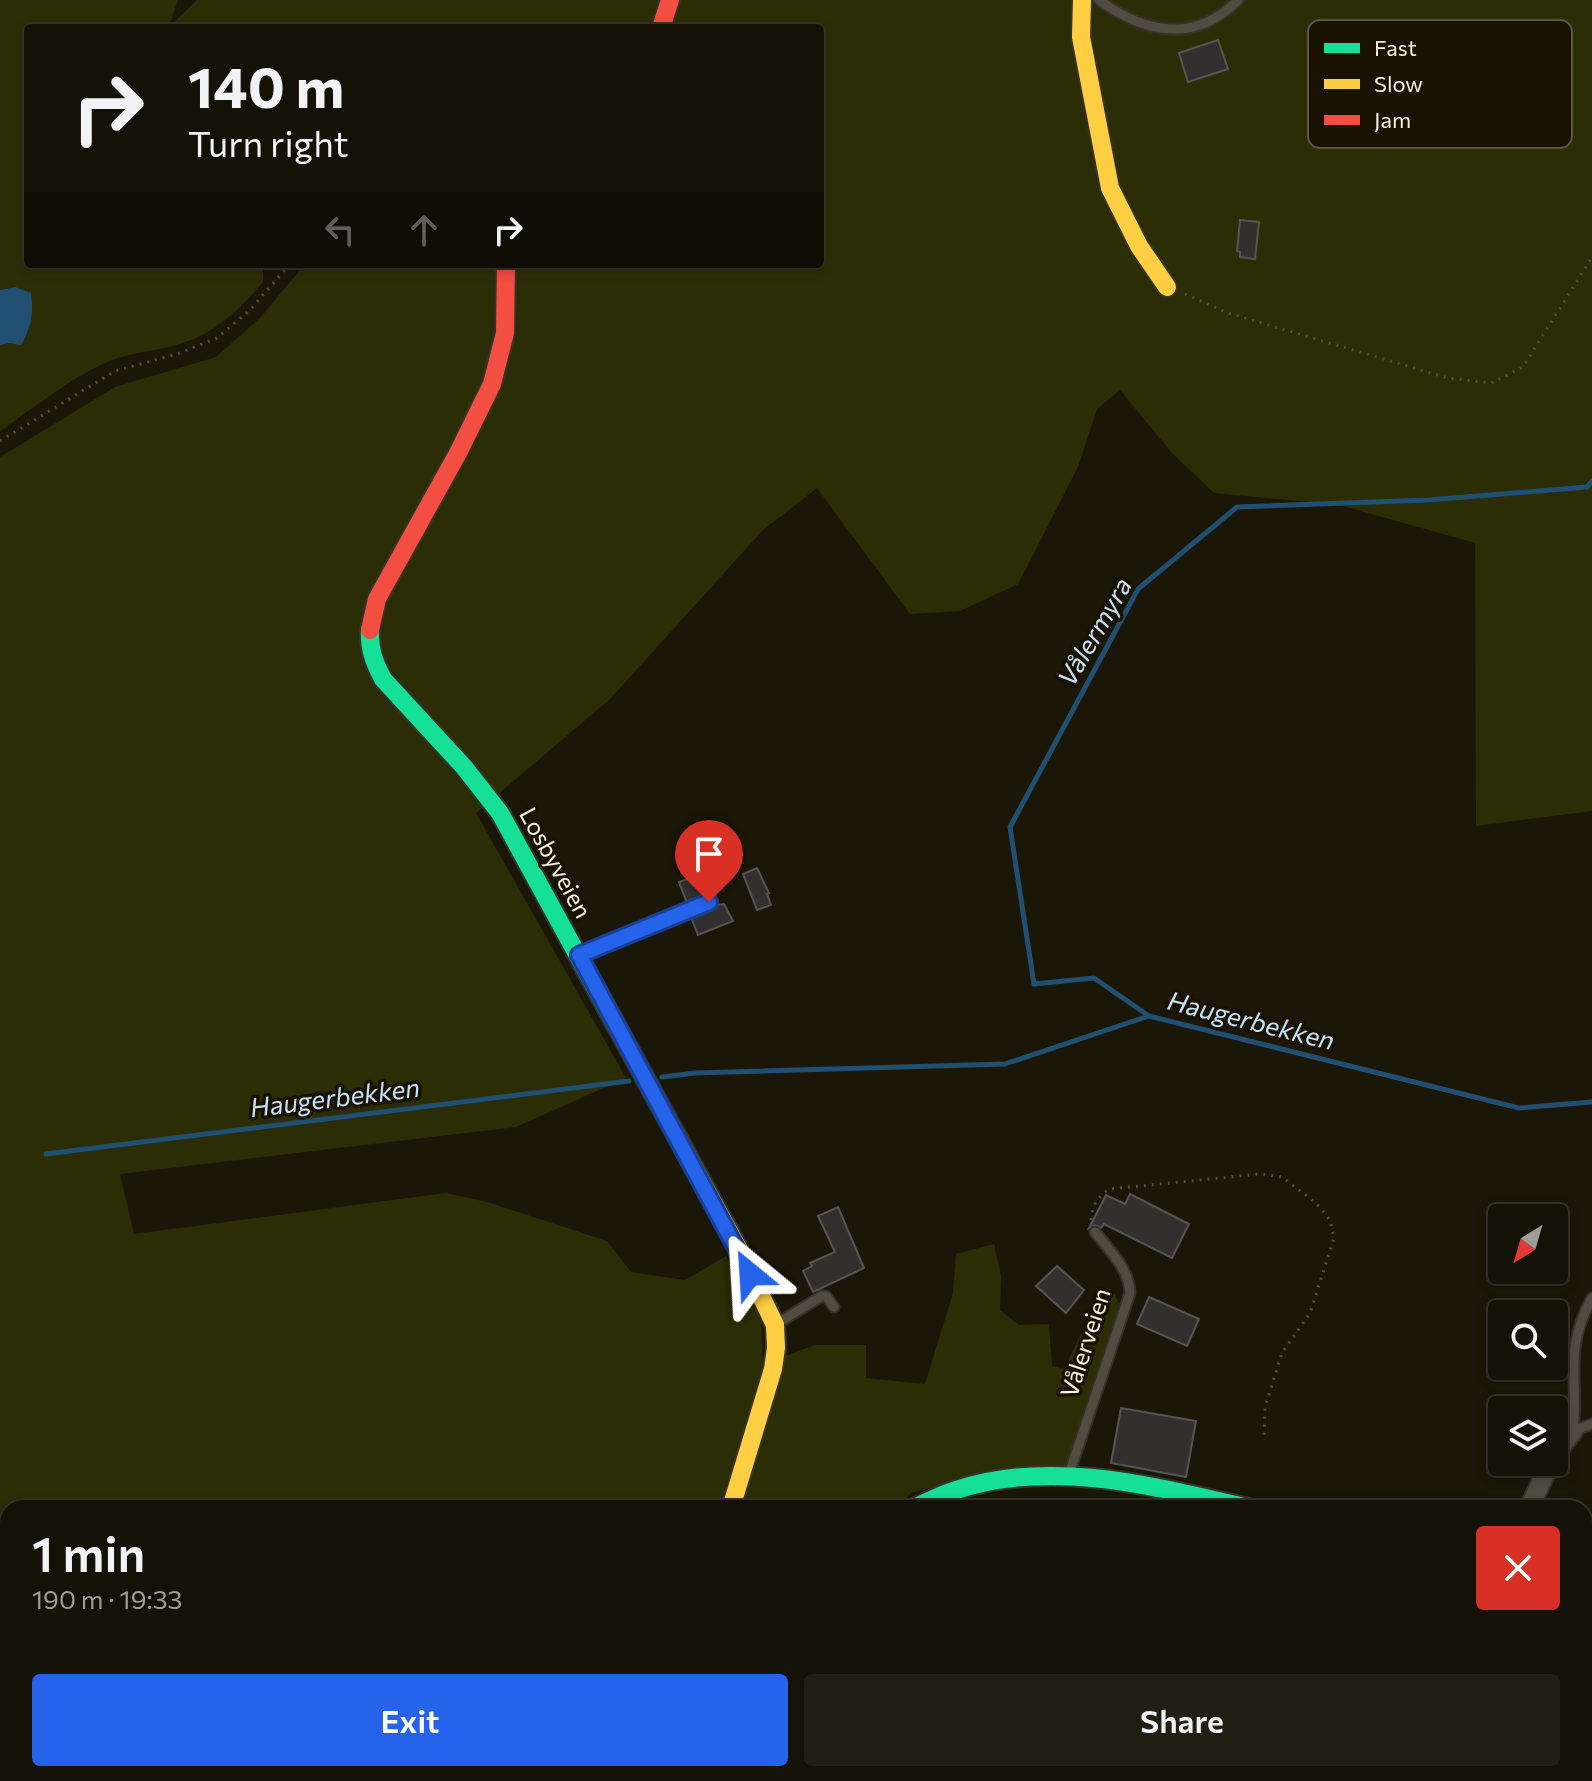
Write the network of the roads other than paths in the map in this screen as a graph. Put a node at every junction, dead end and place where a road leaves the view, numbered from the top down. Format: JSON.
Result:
{"nodes":[{"id":1,"x":670,"y":0,"type":"edge"},
{"id":2,"x":1082,"y":0,"type":"edge"},
{"id":3,"x":1099,"y":0,"type":"edge"},
{"id":4,"x":1238,"y":0,"type":"edge"},
{"id":5,"x":662,"y":24,"type":"edge"},
{"id":6,"x":506,"y":268,"type":"edge"},
{"id":7,"x":1167,"y":287,"type":"road end"},
{"id":8,"x":709,"y":902,"type":"dead end"},
{"id":9,"x":579,"y":955,"type":"junction"},
{"id":10,"x":1095,"y":1232,"type":"road end"},
{"id":11,"x":1592,"y":1298,"type":"edge"},
{"id":12,"x":834,"y":1307,"type":"dead end"},
{"id":13,"x":775,"y":1325,"type":"junction"},
{"id":14,"x":1592,"y":1424,"type":"edge"},
{"id":15,"x":1573,"y":1431,"type":"junction"},
{"id":16,"x":1568,"y":1438,"type":"edge"},
{"id":17,"x":1544,"y":1476,"type":"edge"},
{"id":18,"x":1068,"y":1477,"type":"junction"},
{"id":19,"x":733,"y":1500,"type":"edge"},
{"id":20,"x":928,"y":1500,"type":"edge"},
{"id":21,"x":1212,"y":1500,"type":"edge"},
{"id":22,"x":1533,"y":1500,"type":"edge"}],
"edges":[{"from":1,"to":5,"type":"main road"},
{"from":2,"to":7,"type":"main road"},
{"from":3,"to":4,"type":"lane"},
{"from":6,"to":9,"type":"main road","name":"Losbyveien"},
{"from":8,"to":9,"type":"lane"},
{"from":9,"to":13,"type":"main road","name":"Losbyveien"},
{"from":10,"to":18,"type":"lane","name":"Vålerveien"},
{"from":11,"to":15,"type":"lane"},
{"from":12,"to":13,"type":"lane"},
{"from":13,"to":19,"type":"main road","name":"Losbyveien"},
{"from":14,"to":15,"type":"lane"},
{"from":15,"to":16,"type":"street"},
{"from":17,"to":22,"type":"street"},
{"from":18,"to":20,"type":"main road"},
{"from":18,"to":21,"type":"main road"}]}
